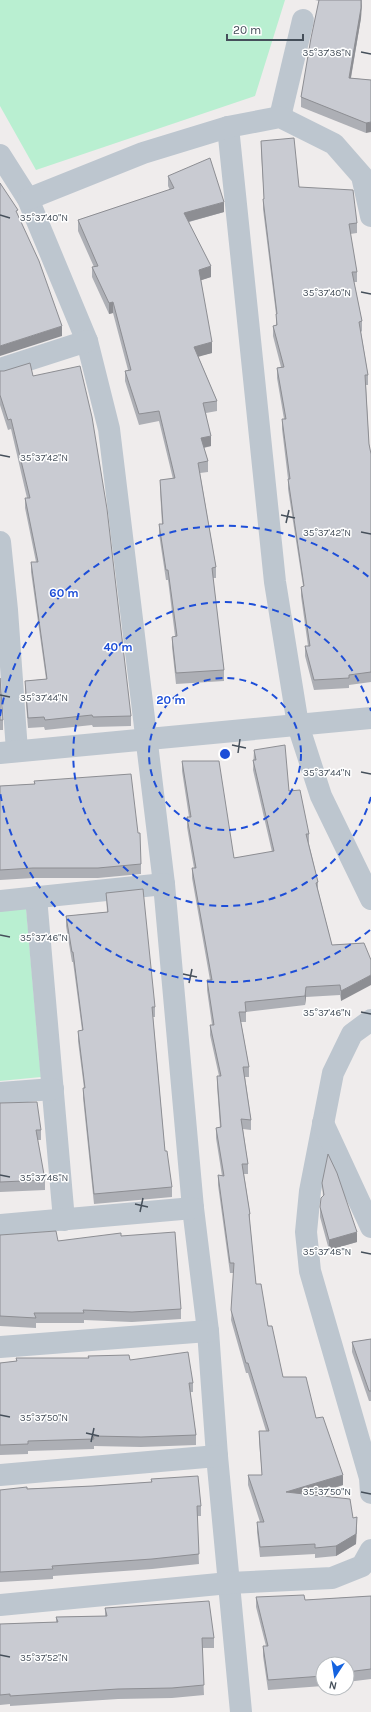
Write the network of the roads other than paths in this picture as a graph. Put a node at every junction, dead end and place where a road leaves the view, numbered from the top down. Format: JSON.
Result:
{"nodes":[{"id":1,"x":303,"y":20,"type":"dead end"},
{"id":2,"x":280,"y":117,"type":"junction"},
{"id":3,"x":228,"y":127,"type":"junction"},
{"id":4,"x":0,"y":156,"type":"edge"},
{"id":5,"x":28,"y":198,"type":"junction"},
{"id":6,"x":371,"y":216,"type":"edge"},
{"id":7,"x":87,"y":341,"type":"junction"},
{"id":8,"x":0,"y":369,"type":"edge"},
{"id":9,"x":0,"y":542,"type":"edge"},
{"id":10,"x":4,"y":610,"type":"edge"},
{"id":11,"x":371,"y":718,"type":"edge"},
{"id":12,"x":298,"y":725,"type":"junction"},
{"id":13,"x":147,"y":739,"type":"junction"},
{"id":14,"x":9,"y":752,"type":"edge"},
{"id":15,"x":164,"y":884,"type":"junction"},
{"id":16,"x":36,"y":897,"type":"junction"},
{"id":17,"x":371,"y":899,"type":"edge"},
{"id":18,"x":0,"y":901,"type":"edge"},
{"id":19,"x":371,"y":1020,"type":"edge"},
{"id":20,"x":54,"y":1089,"type":"junction"},
{"id":21,"x":0,"y":1093,"type":"edge"},
{"id":22,"x":323,"y":1123,"type":"junction"},
{"id":23,"x":193,"y":1208,"type":"junction"},
{"id":24,"x":64,"y":1220,"type":"junction"},
{"id":25,"x":0,"y":1225,"type":"edge"},
{"id":26,"x":371,"y":1227,"type":"edge"},
{"id":27,"x":208,"y":1331,"type":"junction"},
{"id":28,"x":0,"y":1347,"type":"edge"},
{"id":29,"x":217,"y":1456,"type":"junction"},
{"id":30,"x":0,"y":1475,"type":"edge"},
{"id":31,"x":371,"y":1493,"type":"edge"},
{"id":32,"x":371,"y":1550,"type":"edge"},
{"id":33,"x":229,"y":1583,"type":"junction"},
{"id":34,"x":0,"y":1605,"type":"edge"},
{"id":35,"x":241,"y":1712,"type":"edge"}],
"edges":[{"from":1,"to":2,"type":"street"},
{"from":2,"to":3,"type":"street"},
{"from":2,"to":6,"type":"street"},
{"from":3,"to":5,"type":"street"},
{"from":3,"to":12,"type":"street"},
{"from":4,"to":5,"type":"street"},
{"from":5,"to":7,"type":"street"},
{"from":7,"to":8,"type":"street"},
{"from":7,"to":13,"type":"street"},
{"from":9,"to":10,"type":"street"},
{"from":10,"to":14,"type":"street"},
{"from":11,"to":12,"type":"street"},
{"from":12,"to":13,"type":"street"},
{"from":12,"to":17,"type":"street"},
{"from":13,"to":14,"type":"street"},
{"from":13,"to":15,"type":"street"},
{"from":15,"to":16,"type":"street"},
{"from":15,"to":23,"type":"street"},
{"from":16,"to":18,"type":"street"},
{"from":16,"to":20,"type":"street"},
{"from":19,"to":22,"type":"street"},
{"from":20,"to":21,"type":"street"},
{"from":20,"to":24,"type":"street"},
{"from":22,"to":26,"type":"street"},
{"from":22,"to":31,"type":"street"},
{"from":23,"to":24,"type":"street"},
{"from":23,"to":27,"type":"street"},
{"from":24,"to":25,"type":"street"},
{"from":27,"to":28,"type":"street"},
{"from":27,"to":29,"type":"street"},
{"from":29,"to":30,"type":"street"},
{"from":29,"to":33,"type":"street"},
{"from":32,"to":33,"type":"street"},
{"from":33,"to":34,"type":"street"},
{"from":33,"to":35,"type":"street"}]}
